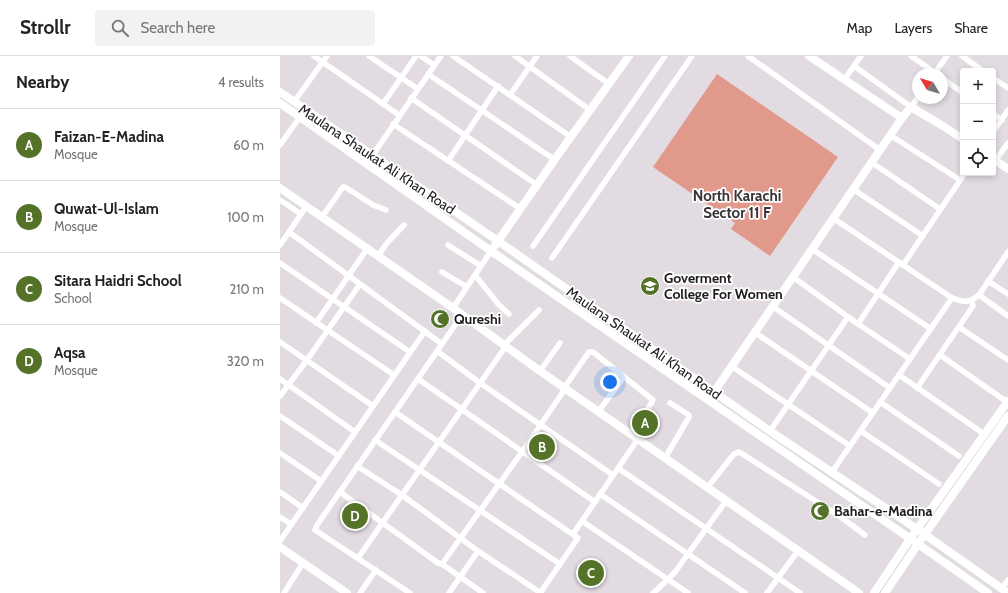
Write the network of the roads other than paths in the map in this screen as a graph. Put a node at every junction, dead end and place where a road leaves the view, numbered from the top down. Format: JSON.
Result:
{"nodes":[{"id":1,"x":314,"y":56,"type":"edge"},
{"id":2,"x":327,"y":56,"type":"edge"},
{"id":3,"x":369,"y":56,"type":"edge"},
{"id":4,"x":416,"y":56,"type":"edge"},
{"id":5,"x":421,"y":56,"type":"edge"},
{"id":6,"x":441,"y":56,"type":"edge"},
{"id":7,"x":453,"y":56,"type":"edge"},
{"id":8,"x":515,"y":56,"type":"edge"},
{"id":9,"x":537,"y":56,"type":"edge"},
{"id":10,"x":570,"y":56,"type":"edge"},
{"id":11,"x":665,"y":56,"type":"edge"},
{"id":12,"x":692,"y":56,"type":"edge"},
{"id":13,"x":748,"y":56,"type":"edge"},
{"id":14,"x":809,"y":56,"type":"edge"},
{"id":15,"x":861,"y":56,"type":"edge"},
{"id":16,"x":911,"y":56,"type":"edge"},
{"id":17,"x":947,"y":56,"type":"edge"},
{"id":18,"x":962,"y":56,"type":"edge"},
{"id":19,"x":626,"y":57,"type":"edge"},
{"id":20,"x":756,"y":58,"type":"edge"},
{"id":21,"x":323,"y":62,"type":"junction"},
{"id":22,"x":434,"y":66,"type":"junction"},
{"id":23,"x":854,"y":66,"type":"junction"},
{"id":24,"x":530,"y":67,"type":"junction"},
{"id":25,"x":927,"y":68,"type":"edge"},
{"id":26,"x":939,"y":68,"type":"edge"},
{"id":27,"x":979,"y":68,"type":"edge"},
{"id":28,"x":428,"y":74,"type":"junction"},
{"id":29,"x":401,"y":78,"type":"junction"},
{"id":30,"x":844,"y":80,"type":"junction"},
{"id":31,"x":996,"y":80,"type":"edge"},
{"id":32,"x":948,"y":82,"type":"edge"},
{"id":33,"x":609,"y":84,"type":"junction"},
{"id":34,"x":498,"y":86,"type":"junction"},
{"id":35,"x":1008,"y":88,"type":"edge"},
{"id":36,"x":418,"y":89,"type":"junction"},
{"id":37,"x":960,"y":90,"type":"edge"},
{"id":38,"x":280,"y":92,"type":"edge"},
{"id":39,"x":510,"y":95,"type":"junction"},
{"id":40,"x":411,"y":98,"type":"junction"},
{"id":41,"x":294,"y":102,"type":"junction"},
{"id":42,"x":280,"y":103,"type":"edge"},
{"id":43,"x":383,"y":104,"type":"junction"},
{"id":44,"x":913,"y":104,"type":"edge"},
{"id":45,"x":911,"y":107,"type":"junction"},
{"id":46,"x":481,"y":110,"type":"junction"},
{"id":47,"x":590,"y":110,"type":"junction"},
{"id":48,"x":1008,"y":110,"type":"edge"},
{"id":49,"x":303,"y":113,"type":"junction"},
{"id":50,"x":399,"y":116,"type":"junction"},
{"id":51,"x":996,"y":116,"type":"edge"},
{"id":52,"x":902,"y":118,"type":"junction"},
{"id":53,"x":1002,"y":120,"type":"junction"},
{"id":54,"x":393,"y":124,"type":"junction"},
{"id":55,"x":996,"y":128,"type":"edge"},
{"id":56,"x":465,"y":135,"type":"junction"},
{"id":57,"x":890,"y":135,"type":"junction"},
{"id":58,"x":571,"y":137,"type":"junction"},
{"id":59,"x":960,"y":137,"type":"edge"},
{"id":60,"x":1008,"y":143,"type":"edge"},
{"id":61,"x":280,"y":145,"type":"edge"},
{"id":62,"x":880,"y":150,"type":"junction"},
{"id":63,"x":372,"y":156,"type":"junction"},
{"id":64,"x":996,"y":158,"type":"edge"},
{"id":65,"x":555,"y":160,"type":"junction"},
{"id":66,"x":448,"y":161,"type":"junction"},
{"id":67,"x":996,"y":161,"type":"edge"},
{"id":68,"x":871,"y":162,"type":"junction"},
{"id":69,"x":1008,"y":170,"type":"edge"},
{"id":70,"x":963,"y":176,"type":"edge"},
{"id":71,"x":960,"y":180,"type":"junction"},
{"id":72,"x":537,"y":185,"type":"junction"},
{"id":73,"x":280,"y":188,"type":"edge"},
{"id":74,"x":853,"y":189,"type":"junction"},
{"id":75,"x":280,"y":200,"type":"edge"},
{"id":76,"x":306,"y":207,"type":"junction"},
{"id":77,"x":521,"y":209,"type":"junction"},
{"id":78,"x":940,"y":209,"type":"junction"},
{"id":79,"x":386,"y":210,"type":"dead end"},
{"id":80,"x":301,"y":214,"type":"junction"},
{"id":81,"x":322,"y":217,"type":"junction"},
{"id":82,"x":833,"y":218,"type":"junction"},
{"id":83,"x":404,"y":225,"type":"dead end"},
{"id":84,"x":289,"y":232,"type":"junction"},
{"id":85,"x":923,"y":236,"type":"junction"},
{"id":86,"x":498,"y":241,"type":"junction"},
{"id":87,"x":281,"y":243,"type":"edge"},
{"id":88,"x":448,"y":245,"type":"dead end"},
{"id":89,"x":533,"y":246,"type":"dead end"},
{"id":90,"x":367,"y":249,"type":"junction"},
{"id":91,"x":812,"y":249,"type":"junction"},
{"id":92,"x":491,"y":251,"type":"junction"},
{"id":93,"x":1008,"y":253,"type":"edge"},
{"id":94,"x":378,"y":256,"type":"junction"},
{"id":95,"x":552,"y":258,"type":"dead end"},
{"id":96,"x":280,"y":263,"type":"edge"},
{"id":97,"x":901,"y":264,"type":"junction"},
{"id":98,"x":481,"y":266,"type":"junction"},
{"id":99,"x":442,"y":272,"type":"dead end"},
{"id":100,"x":475,"y":275,"type":"junction"},
{"id":101,"x":349,"y":276,"type":"junction"},
{"id":102,"x":792,"y":278,"type":"junction"},
{"id":103,"x":988,"y":281,"type":"junction"},
{"id":104,"x":360,"y":284,"type":"junction"},
{"id":105,"x":467,"y":287,"type":"junction"},
{"id":106,"x":878,"y":294,"type":"junction"},
{"id":107,"x":1008,"y":294,"type":"edge"},
{"id":108,"x":979,"y":295,"type":"junction"},
{"id":109,"x":280,"y":298,"type":"edge"},
{"id":110,"x":952,"y":298,"type":"junction"},
{"id":111,"x":332,"y":299,"type":"junction"},
{"id":112,"x":972,"y":301,"type":"junction"},
{"id":113,"x":772,"y":306,"type":"junction"},
{"id":114,"x":344,"y":307,"type":"junction"},
{"id":115,"x":453,"y":308,"type":"junction"},
{"id":116,"x":538,"y":310,"type":"dead end"},
{"id":117,"x":509,"y":314,"type":"dead end"},
{"id":118,"x":462,"y":315,"type":"junction"},
{"id":119,"x":1008,"y":316,"type":"edge"},
{"id":120,"x":848,"y":317,"type":"junction"},
{"id":121,"x":316,"y":323,"type":"junction"},
{"id":122,"x":858,"y":324,"type":"junction"},
{"id":123,"x":959,"y":327,"type":"junction"},
{"id":124,"x":931,"y":329,"type":"junction"},
{"id":125,"x":328,"y":330,"type":"junction"},
{"id":126,"x":425,"y":331,"type":"junction"},
{"id":127,"x":754,"y":332,"type":"junction"},
{"id":128,"x":280,"y":342,"type":"edge"},
{"id":129,"x":560,"y":343,"type":"dead end"},
{"id":130,"x":442,"y":344,"type":"junction"},
{"id":131,"x":505,"y":346,"type":"junction"},
{"id":132,"x":828,"y":346,"type":"junction"},
{"id":133,"x":437,"y":351,"type":"junction"},
{"id":134,"x":410,"y":352,"type":"junction"},
{"id":135,"x":940,"y":355,"type":"junction"},
{"id":136,"x":910,"y":359,"type":"junction"},
{"id":137,"x":307,"y":360,"type":"junction"},
{"id":138,"x":1008,"y":360,"type":"edge"},
{"id":139,"x":731,"y":366,"type":"junction"},
{"id":140,"x":540,"y":371,"type":"junction"},
{"id":141,"x":811,"y":371,"type":"junction"},
{"id":142,"x":899,"y":375,"type":"junction"},
{"id":143,"x":394,"y":376,"type":"junction"},
{"id":144,"x":624,"y":377,"type":"junction"},
{"id":145,"x":280,"y":379,"type":"edge"},
{"id":146,"x":418,"y":379,"type":"junction"},
{"id":147,"x":480,"y":383,"type":"junction"},
{"id":148,"x":288,"y":385,"type":"junction"},
{"id":149,"x":564,"y":388,"type":"junction"},
{"id":150,"x":890,"y":388,"type":"junction"},
{"id":151,"x":917,"y":388,"type":"junction"},
{"id":152,"x":714,"y":392,"type":"junction"},
{"id":153,"x":280,"y":396,"type":"edge"},
{"id":154,"x":1008,"y":401,"type":"edge"},
{"id":155,"x":880,"y":402,"type":"junction"},
{"id":156,"x":670,"y":403,"type":"dead end"},
{"id":157,"x":788,"y":404,"type":"junction"},
{"id":158,"x":373,"y":406,"type":"junction"},
{"id":159,"x":461,"y":409,"type":"junction"},
{"id":160,"x":395,"y":412,"type":"junction"},
{"id":161,"x":598,"y":412,"type":"junction"},
{"id":162,"x":873,"y":413,"type":"junction"},
{"id":163,"x":1008,"y":416,"type":"edge"},
{"id":164,"x":280,"y":417,"type":"edge"},
{"id":165,"x":541,"y":425,"type":"junction"},
{"id":166,"x":861,"y":430,"type":"junction"},
{"id":167,"x":770,"y":431,"type":"junction"},
{"id":168,"x":355,"y":432,"type":"junction"},
{"id":169,"x":630,"y":434,"type":"junction"},
{"id":170,"x":984,"y":434,"type":"junction"},
{"id":171,"x":638,"y":439,"type":"junction"},
{"id":172,"x":375,"y":440,"type":"junction"},
{"id":173,"x":438,"y":442,"type":"junction"},
{"id":174,"x":850,"y":446,"type":"junction"},
{"id":175,"x":522,"y":452,"type":"junction"},
{"id":176,"x":280,"y":453,"type":"edge"},
{"id":177,"x":339,"y":456,"type":"junction"},
{"id":178,"x":958,"y":456,"type":"dead end"},
{"id":179,"x":665,"y":458,"type":"junction"},
{"id":180,"x":357,"y":466,"type":"junction"},
{"id":181,"x":618,"y":468,"type":"junction"},
{"id":182,"x":419,"y":470,"type":"junction"},
{"id":183,"x":832,"y":472,"type":"junction"},
{"id":184,"x":613,"y":475,"type":"junction"},
{"id":185,"x":321,"y":481,"type":"junction"},
{"id":186,"x":499,"y":484,"type":"junction"},
{"id":187,"x":939,"y":484,"type":"dead end"},
{"id":188,"x":707,"y":488,"type":"junction"},
{"id":189,"x":280,"y":492,"type":"edge"},
{"id":190,"x":340,"y":492,"type":"junction"},
{"id":191,"x":600,"y":494,"type":"junction"},
{"id":192,"x":402,"y":495,"type":"junction"},
{"id":193,"x":726,"y":501,"type":"junction"},
{"id":194,"x":595,"y":502,"type":"junction"},
{"id":195,"x":303,"y":508,"type":"junction"},
{"id":196,"x":480,"y":511,"type":"junction"},
{"id":197,"x":280,"y":517,"type":"edge"},
{"id":198,"x":582,"y":521,"type":"junction"},
{"id":199,"x":382,"y":523,"type":"junction"},
{"id":200,"x":291,"y":524,"type":"junction"},
{"id":201,"x":706,"y":528,"type":"junction"},
{"id":202,"x":917,"y":529,"type":"junction"},
{"id":203,"x":573,"y":534,"type":"junction"},
{"id":204,"x":925,"y":534,"type":"junction"},
{"id":205,"x":865,"y":535,"type":"dead end"},
{"id":206,"x":461,"y":538,"type":"junction"},
{"id":207,"x":910,"y":539,"type":"junction"},
{"id":208,"x":280,"y":541,"type":"edge"},
{"id":209,"x":918,"y":544,"type":"junction"},
{"id":210,"x":280,"y":547,"type":"edge"},
{"id":211,"x":478,"y":551,"type":"junction"},
{"id":212,"x":798,"y":551,"type":"junction"},
{"id":213,"x":688,"y":554,"type":"junction"},
{"id":214,"x":358,"y":558,"type":"junction"},
{"id":215,"x":303,"y":563,"type":"junction"},
{"id":216,"x":442,"y":564,"type":"junction"},
{"id":217,"x":560,"y":564,"type":"junction"},
{"id":218,"x":376,"y":570,"type":"junction"},
{"id":219,"x":460,"y":578,"type":"junction"},
{"id":220,"x":778,"y":578,"type":"junction"},
{"id":221,"x":668,"y":579,"type":"junction"},
{"id":222,"x":1008,"y":580,"type":"edge"},
{"id":223,"x":1005,"y":590,"type":"edge"},
{"id":224,"x":284,"y":593,"type":"edge"},
{"id":225,"x":347,"y":593,"type":"edge"},
{"id":226,"x":360,"y":593,"type":"edge"},
{"id":227,"x":410,"y":593,"type":"edge"},
{"id":228,"x":449,"y":593,"type":"edge"},
{"id":229,"x":483,"y":593,"type":"edge"},
{"id":230,"x":541,"y":593,"type":"edge"},
{"id":231,"x":653,"y":593,"type":"edge"},
{"id":232,"x":688,"y":593,"type":"edge"},
{"id":233,"x":745,"y":593,"type":"edge"},
{"id":234,"x":767,"y":593,"type":"edge"},
{"id":235,"x":800,"y":593,"type":"edge"},
{"id":236,"x":859,"y":593,"type":"edge"},
{"id":237,"x":874,"y":593,"type":"edge"},
{"id":238,"x":885,"y":593,"type":"edge"},
{"id":239,"x":988,"y":593,"type":"edge"}],
"edges":[{"from":1,"to":21,"type":"street"},
{"from":2,"to":21,"type":"street"},
{"from":3,"to":29,"type":"street"},
{"from":4,"to":29,"type":"street"},
{"from":5,"to":22,"type":"street"},
{"from":6,"to":22,"type":"street"},
{"from":7,"to":34,"type":"street"},
{"from":8,"to":24,"type":"street"},
{"from":9,"to":24,"type":"street"},
{"from":10,"to":33,"type":"street"},
{"from":11,"to":89,"type":"street"},
{"from":12,"to":95,"type":"street"},
{"from":13,"to":20,"type":"street"},
{"from":14,"to":30,"type":"main road"},
{"from":15,"to":23,"type":"street"},
{"from":16,"to":25,"type":"street"},
{"from":17,"to":26,"type":"street"},
{"from":18,"to":27,"type":"street"},
{"from":19,"to":33,"type":"main road"},
{"from":20,"to":62,"type":"street"},
{"from":21,"to":41,"type":"street"},
{"from":21,"to":43,"type":"street"},
{"from":22,"to":28,"type":"street"},
{"from":23,"to":30,"type":"street"},
{"from":23,"to":45,"type":"street"},
{"from":24,"to":39,"type":"street"},
{"from":24,"to":47,"type":"street"},
{"from":28,"to":36,"type":"street"},
{"from":28,"to":46,"type":"street"},
{"from":29,"to":36,"type":"street"},
{"from":29,"to":43,"type":"street"},
{"from":30,"to":52,"type":"main road"},
{"from":31,"to":35,"type":"street"},
{"from":32,"to":37,"type":"street"},
{"from":33,"to":47,"type":"main road"},
{"from":34,"to":39,"type":"street"},
{"from":34,"to":46,"type":"street"},
{"from":36,"to":40,"type":"street"},
{"from":38,"to":41,"type":"main road","name":"Maulana Shaukat Ali Khan Road"},
{"from":39,"to":58,"type":"street"},
{"from":40,"to":50,"type":"street"},
{"from":40,"to":56,"type":"street"},
{"from":41,"to":49,"type":"main road","name":"Maulana Shaukat Ali Khan Road"},
{"from":42,"to":49,"type":"main road","name":"Maulana Shaukat Ali Khan Road"},
{"from":43,"to":50,"type":"street"},
{"from":44,"to":45,"type":"street"},
{"from":45,"to":52,"type":"main road"},
{"from":45,"to":59,"type":"main road"},
{"from":46,"to":56,"type":"street"},
{"from":46,"to":65,"type":"street"},
{"from":47,"to":58,"type":"main road"},
{"from":48,"to":53,"type":"street"},
{"from":49,"to":61,"type":"street"},
{"from":49,"to":63,"type":"main road","name":"Maulana Shaukat Ali Khan Road"},
{"from":49,"to":92,"type":"main road","name":"Maulana Shaukat Ali Khan Road"},
{"from":50,"to":54,"type":"street"},
{"from":51,"to":53,"type":"street"},
{"from":52,"to":57,"type":"main road"},
{"from":53,"to":55,"type":"street"},
{"from":54,"to":63,"type":"street"},
{"from":54,"to":66,"type":"street"},
{"from":56,"to":66,"type":"street"},
{"from":56,"to":72,"type":"street"},
{"from":57,"to":62,"type":"main road"},
{"from":57,"to":71,"type":"street"},
{"from":58,"to":65,"type":"main road"},
{"from":60,"to":64,"type":"street"},
{"from":62,"to":68,"type":"main road"},
{"from":63,"to":86,"type":"main road","name":"Maulana Shaukat Ali Khan Road"},
{"from":65,"to":72,"type":"main road"},
{"from":66,"to":77,"type":"street"},
{"from":67,"to":69,"type":"main road"},
{"from":68,"to":74,"type":"main road"},
{"from":68,"to":78,"type":"street"},
{"from":70,"to":71,"type":"street"},
{"from":71,"to":78,"type":"street"},
{"from":72,"to":77,"type":"main road"},
{"from":73,"to":76,"type":"main road"},
{"from":74,"to":82,"type":"main road"},
{"from":74,"to":85,"type":"street"},
{"from":75,"to":80,"type":"street"},
{"from":76,"to":80,"type":"street"},
{"from":76,"to":81,"type":"main road"},
{"from":77,"to":86,"type":"main road"},
{"from":78,"to":85,"type":"street"},
{"from":79,"to":81,"type":"street"},
{"from":80,"to":84,"type":"street"},
{"from":81,"to":90,"type":"main road"},
{"from":82,"to":91,"type":"main road"},
{"from":82,"to":97,"type":"street"},
{"from":83,"to":94,"type":"street"},
{"from":84,"to":87,"type":"street"},
{"from":84,"to":101,"type":"street"},
{"from":85,"to":97,"type":"street"},
{"from":86,"to":92,"type":"main road"},
{"from":86,"to":152,"type":"main road","name":"Maulana Shaukat Ali Khan Road"},
{"from":88,"to":98,"type":"street"},
{"from":90,"to":94,"type":"main road"},
{"from":90,"to":101,"type":"street"},
{"from":91,"to":102,"type":"main road"},
{"from":91,"to":106,"type":"street"},
{"from":92,"to":98,"type":"street"},
{"from":92,"to":207,"type":"main road","name":"Maulana Shaukat Ali Khan Road"},
{"from":93,"to":103,"type":"street"},
{"from":94,"to":115,"type":"main road"},
{"from":96,"to":111,"type":"street"},
{"from":97,"to":106,"type":"street"},
{"from":97,"to":110,"type":"street"},
{"from":98,"to":100,"type":"street"},
{"from":99,"to":105,"type":"street"},
{"from":100,"to":105,"type":"street"},
{"from":100,"to":117,"type":"street"},
{"from":101,"to":104,"type":"street"},
{"from":101,"to":111,"type":"street"},
{"from":102,"to":113,"type":"main road"},
{"from":102,"to":120,"type":"street"},
{"from":103,"to":107,"type":"street"},
{"from":103,"to":108,"type":"street"},
{"from":104,"to":114,"type":"street"},
{"from":104,"to":126,"type":"street"},
{"from":105,"to":115,"type":"street"},
{"from":106,"to":122,"type":"street"},
{"from":106,"to":124,"type":"street"},
{"from":108,"to":112,"type":"street"},
{"from":108,"to":119,"type":"street"},
{"from":109,"to":121,"type":"street"},
{"from":110,"to":112,"type":"street"},
{"from":110,"to":124,"type":"street"},
{"from":111,"to":114,"type":"street"},
{"from":111,"to":121,"type":"street"},
{"from":112,"to":123,"type":"street"},
{"from":113,"to":127,"type":"main road"},
{"from":113,"to":132,"type":"street"},
{"from":114,"to":125,"type":"street"},
{"from":114,"to":134,"type":"street"},
{"from":115,"to":118,"type":"main road"},
{"from":116,"to":131,"type":"street"},
{"from":118,"to":130,"type":"street"},
{"from":118,"to":131,"type":"main road"},
{"from":120,"to":122,"type":"street"},
{"from":120,"to":132,"type":"street"},
{"from":121,"to":125,"type":"street"},
{"from":122,"to":136,"type":"street"},
{"from":123,"to":135,"type":"street"},
{"from":123,"to":138,"type":"street"},
{"from":124,"to":136,"type":"street"},
{"from":125,"to":137,"type":"street"},
{"from":125,"to":143,"type":"street"},
{"from":126,"to":130,"type":"street"},
{"from":126,"to":134,"type":"street"},
{"from":127,"to":139,"type":"main road"},
{"from":127,"to":141,"type":"street"},
{"from":128,"to":137,"type":"street"},
{"from":129,"to":140,"type":"street"},
{"from":130,"to":133,"type":"street"},
{"from":131,"to":140,"type":"main road"},
{"from":131,"to":147,"type":"street"},
{"from":132,"to":141,"type":"street"},
{"from":132,"to":150,"type":"street"},
{"from":133,"to":146,"type":"street"},
{"from":133,"to":147,"type":"street"},
{"from":134,"to":143,"type":"street"},
{"from":135,"to":151,"type":"street"},
{"from":135,"to":154,"type":"street"},
{"from":136,"to":142,"type":"street"},
{"from":137,"to":148,"type":"street"},
{"from":137,"to":158,"type":"street"},
{"from":139,"to":152,"type":"main road"},
{"from":139,"to":157,"type":"street"},
{"from":140,"to":149,"type":"main road"},
{"from":141,"to":157,"type":"street"},
{"from":141,"to":162,"type":"street"},
{"from":142,"to":150,"type":"street"},
{"from":142,"to":151,"type":"street"},
{"from":143,"to":158,"type":"street"},
{"from":144,"to":149,"type":"street"},
{"from":144,"to":161,"type":"street"},
{"from":144,"to":169,"type":"street"},
{"from":145,"to":148,"type":"street"},
{"from":146,"to":159,"type":"street"},
{"from":146,"to":160,"type":"street"},
{"from":147,"to":159,"type":"street"},
{"from":147,"to":165,"type":"street"},
{"from":148,"to":153,"type":"street"},
{"from":148,"to":168,"type":"street"},
{"from":149,"to":161,"type":"main road"},
{"from":149,"to":165,"type":"street"},
{"from":150,"to":155,"type":"street"},
{"from":151,"to":170,"type":"street"},
{"from":152,"to":167,"type":"main road","name":"Maulana Shaukat Ali Khan Road"},
{"from":154,"to":170,"type":"main road"},
{"from":155,"to":162,"type":"street"},
{"from":155,"to":178,"type":"street"},
{"from":156,"to":179,"type":"street"},
{"from":157,"to":167,"type":"street"},
{"from":157,"to":174,"type":"street"},
{"from":158,"to":168,"type":"street"},
{"from":159,"to":173,"type":"street"},
{"from":159,"to":175,"type":"street"},
{"from":160,"to":172,"type":"street"},
{"from":160,"to":173,"type":"street"},
{"from":161,"to":169,"type":"main road"},
{"from":162,"to":166,"type":"street"},
{"from":163,"to":204,"type":"main road"},
{"from":164,"to":177,"type":"street"},
{"from":165,"to":175,"type":"street"},
{"from":165,"to":184,"type":"street"},
{"from":166,"to":174,"type":"street"},
{"from":166,"to":187,"type":"street"},
{"from":167,"to":183,"type":"main road","name":"Maulana Shaukat Ali Khan Road"},
{"from":168,"to":177,"type":"street"},
{"from":169,"to":171,"type":"main road"},
{"from":170,"to":202,"type":"main road"},
{"from":171,"to":179,"type":"main road"},
{"from":171,"to":181,"type":"street"},
{"from":172,"to":180,"type":"street"},
{"from":172,"to":182,"type":"street"},
{"from":173,"to":182,"type":"street"},
{"from":173,"to":186,"type":"street"},
{"from":174,"to":183,"type":"street"},
{"from":175,"to":186,"type":"street"},
{"from":175,"to":194,"type":"street"},
{"from":176,"to":185,"type":"street"},
{"from":177,"to":185,"type":"street"},
{"from":179,"to":188,"type":"main road"},
{"from":180,"to":190,"type":"street"},
{"from":180,"to":192,"type":"street"},
{"from":181,"to":184,"type":"street"},
{"from":181,"to":201,"type":"street"},
{"from":182,"to":192,"type":"street"},
{"from":182,"to":196,"type":"street"},
{"from":183,"to":202,"type":"main road","name":"Maulana Shaukat Ali Khan Road"},
{"from":184,"to":191,"type":"street"},
{"from":185,"to":195,"type":"street"},
{"from":186,"to":196,"type":"street"},
{"from":186,"to":203,"type":"street"},
{"from":188,"to":193,"type":"main road"},
{"from":188,"to":205,"type":"street"},
{"from":189,"to":195,"type":"street"},
{"from":190,"to":199,"type":"street"},
{"from":190,"to":214,"type":"street"},
{"from":191,"to":194,"type":"street"},
{"from":191,"to":213,"type":"street"},
{"from":192,"to":199,"type":"street"},
{"from":192,"to":206,"type":"street"},
{"from":193,"to":201,"type":"street"},
{"from":193,"to":212,"type":"main road"},
{"from":194,"to":198,"type":"street"},
{"from":195,"to":200,"type":"street"},
{"from":196,"to":206,"type":"street"},
{"from":196,"to":217,"type":"street"},
{"from":197,"to":200,"type":"street"},
{"from":198,"to":203,"type":"street"},
{"from":198,"to":221,"type":"street"},
{"from":199,"to":214,"type":"street"},
{"from":199,"to":216,"type":"street"},
{"from":200,"to":208,"type":"street"},
{"from":201,"to":213,"type":"street"},
{"from":201,"to":220,"type":"street"},
{"from":202,"to":204,"type":"main road","name":"Maulana Shaukat Ali Khan Road"},
{"from":202,"to":207,"type":"main road"},
{"from":203,"to":217,"type":"street"},
{"from":204,"to":209,"type":"main road"},
{"from":204,"to":223,"type":"main road","name":"Maulana Shaukat Ali Khan Road"},
{"from":206,"to":211,"type":"street"},
{"from":206,"to":216,"type":"street"},
{"from":207,"to":209,"type":"main road","name":"Maulana Shaukat Ali Khan Road"},
{"from":207,"to":237,"type":"main road"},
{"from":209,"to":238,"type":"main road"},
{"from":209,"to":239,"type":"main road","name":"Maulana Shaukat Ali Khan Road"},
{"from":210,"to":215,"type":"main road"},
{"from":211,"to":219,"type":"street"},
{"from":211,"to":230,"type":"street"},
{"from":212,"to":220,"type":"street"},
{"from":212,"to":236,"type":"main road"},
{"from":213,"to":221,"type":"street"},
{"from":213,"to":233,"type":"street"},
{"from":214,"to":218,"type":"street"},
{"from":215,"to":224,"type":"street"},
{"from":215,"to":225,"type":"main road"},
{"from":216,"to":219,"type":"street"},
{"from":217,"to":230,"type":"street"},
{"from":218,"to":226,"type":"street"},
{"from":218,"to":227,"type":"street"},
{"from":219,"to":228,"type":"street"},
{"from":219,"to":229,"type":"street"},
{"from":220,"to":234,"type":"street"},
{"from":220,"to":235,"type":"street"},
{"from":221,"to":231,"type":"street"},
{"from":221,"to":232,"type":"street"},
{"from":222,"to":223,"type":"street"}]}
